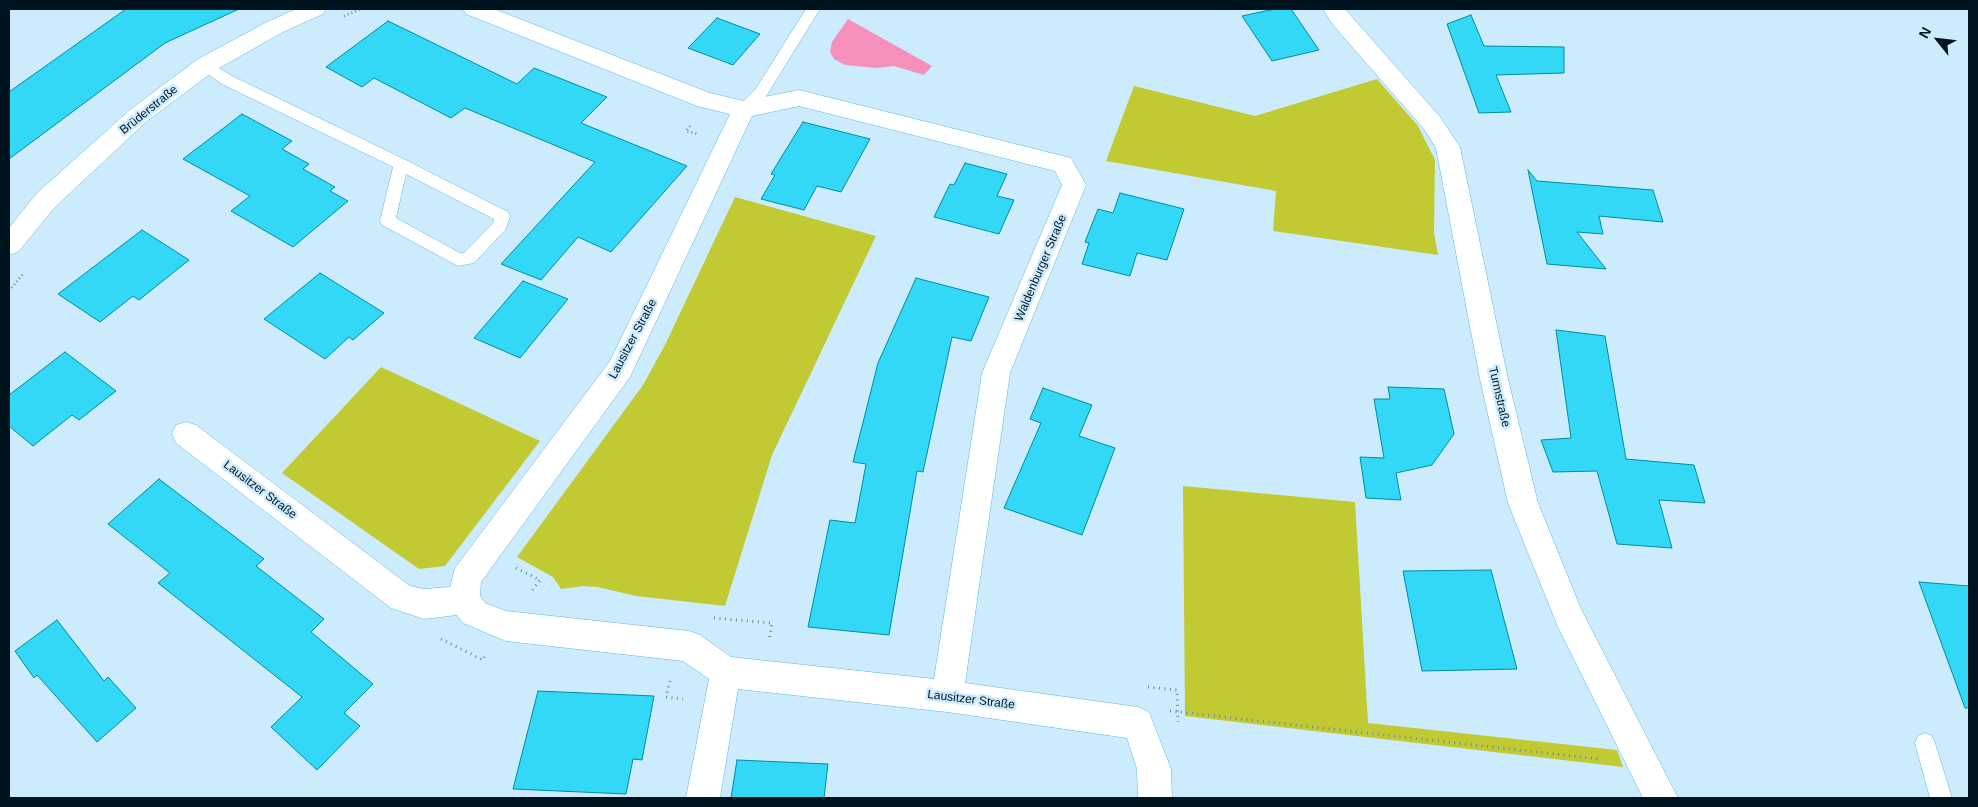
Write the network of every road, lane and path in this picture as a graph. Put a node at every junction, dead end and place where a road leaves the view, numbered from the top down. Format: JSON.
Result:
{"nodes":[{"id":1,"x":314,"y":9,"type":"edge"},
{"id":2,"x":361,"y":9,"type":"edge"},
{"id":3,"x":474,"y":9,"type":"edge"},
{"id":4,"x":813,"y":9,"type":"edge"},
{"id":5,"x":1334,"y":9,"type":"edge"},
{"id":6,"x":340,"y":18,"type":"dead end"},
{"id":7,"x":206,"y":65,"type":"junction"},
{"id":8,"x":744,"y":109,"type":"junction"},
{"id":9,"x":401,"y":164,"type":"junction"},
{"id":10,"x":9,"y":245,"type":"edge"},
{"id":11,"x":27,"y":269,"type":"dead end"},
{"id":12,"x":9,"y":291,"type":"edge"},
{"id":13,"x":186,"y":434,"type":"dead end"},
{"id":14,"x":464,"y":600,"type":"junction"},
{"id":15,"x":726,"y":672,"type":"junction"},
{"id":16,"x":947,"y":696,"type":"junction"},
{"id":17,"x":1138,"y":723,"type":"junction"},
{"id":18,"x":1925,"y":743,"type":"dead end"},
{"id":19,"x":1642,"y":764,"type":"junction"},
{"id":20,"x":703,"y":798,"type":"edge"},
{"id":21,"x":1154,"y":798,"type":"edge"},
{"id":22,"x":1661,"y":798,"type":"edge"},
{"id":23,"x":1941,"y":798,"type":"edge"}],
"edges":[{"from":1,"to":7,"type":"street","name":"Brüderstraße"},
{"from":2,"to":6,"type":"path"},
{"from":3,"to":8,"type":"street"},
{"from":4,"to":8,"type":"lane","name":"Lausitzer Straße"},
{"from":5,"to":19,"type":"street","name":"Turmstraße"},
{"from":7,"to":9,"type":"lane"},
{"from":7,"to":10,"type":"street","name":"Brüderstraße"},
{"from":8,"to":14,"type":"street","name":"Lausitzer Straße"},
{"from":8,"to":16,"type":"street","name":"Waldenburger Straße"},
{"from":9,"to":9,"type":"lane"},
{"from":11,"to":12,"type":"path"},
{"from":13,"to":14,"type":"street","name":"Lausitzer Straße"},
{"from":14,"to":15,"type":"street","name":"Lausitzer Straße"},
{"from":15,"to":16,"type":"street","name":"Lausitzer Straße"},
{"from":15,"to":20,"type":"street"},
{"from":16,"to":17,"type":"street","name":"Lausitzer Straße"},
{"from":17,"to":19,"type":"path"},
{"from":17,"to":21,"type":"street"},
{"from":18,"to":23,"type":"lane"},
{"from":19,"to":22,"type":"street","name":"Turmstraße"}]}
